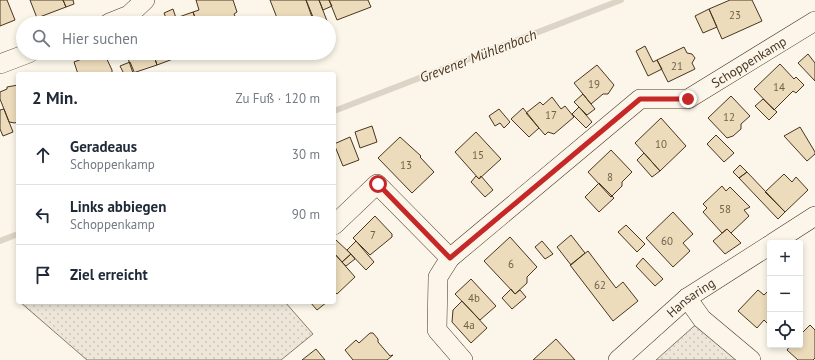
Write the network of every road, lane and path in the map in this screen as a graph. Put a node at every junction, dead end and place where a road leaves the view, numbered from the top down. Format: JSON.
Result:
{"nodes":[{"id":1,"x":145,"y":0,"type":"edge"},
{"id":2,"x":126,"y":16,"type":"edge"},
{"id":3,"x":815,"y":21,"type":"edge"},
{"id":4,"x":16,"y":58,"type":"edge"},
{"id":5,"x":0,"y":64,"type":"edge"},
{"id":6,"x":815,"y":216,"type":"edge"},
{"id":7,"x":336,"y":223,"type":"edge"},
{"id":8,"x":778,"y":240,"type":"edge"},
{"id":9,"x":767,"y":247,"type":"edge"},
{"id":10,"x":450,"y":258,"type":"junction"},
{"id":11,"x":687,"y":298,"type":"junction"},
{"id":12,"x":463,"y":360,"type":"edge"},
{"id":13,"x":618,"y":360,"type":"edge"},
{"id":14,"x":751,"y":360,"type":"edge"}],
"edges":[{"from":1,"to":2,"type":"street"},
{"from":3,"to":10,"type":"street","name":"Schoppenkamp"},
{"from":4,"to":5,"type":"street"},
{"from":6,"to":8,"type":"street"},
{"from":7,"to":10,"type":"street"},
{"from":9,"to":11,"type":"street","name":"Hansaring"},
{"from":10,"to":12,"type":"street","name":"Schoppenkamp"},
{"from":11,"to":13,"type":"street","name":"Hansaring"},
{"from":11,"to":14,"type":"street"}]}
